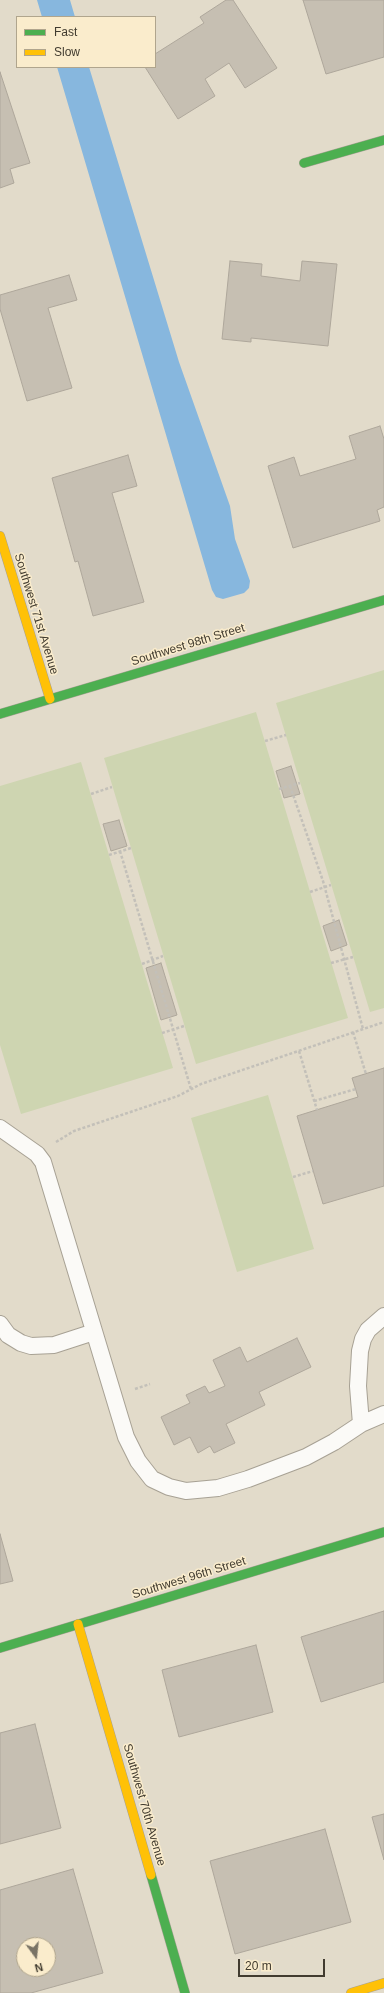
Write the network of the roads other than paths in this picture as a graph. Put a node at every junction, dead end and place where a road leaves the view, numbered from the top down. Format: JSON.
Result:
{"nodes":[{"id":1,"x":384,"y":140,"type":"edge"},
{"id":2,"x":304,"y":163,"type":"dead end"},
{"id":3,"x":0,"y":536,"type":"edge"},
{"id":4,"x":384,"y":600,"type":"edge"},
{"id":5,"x":50,"y":699,"type":"junction"},
{"id":6,"x":0,"y":714,"type":"edge"},
{"id":7,"x":0,"y":1128,"type":"edge"},
{"id":8,"x":384,"y":1316,"type":"edge"},
{"id":9,"x":0,"y":1324,"type":"edge"},
{"id":10,"x":94,"y":1332,"type":"junction"},
{"id":11,"x":384,"y":1414,"type":"edge"},
{"id":12,"x":361,"y":1424,"type":"junction"},
{"id":13,"x":384,"y":1532,"type":"edge"},
{"id":14,"x":78,"y":1624,"type":"junction"},
{"id":15,"x":0,"y":1648,"type":"edge"},
{"id":16,"x":384,"y":1983,"type":"edge"},
{"id":17,"x":185,"y":1993,"type":"edge"},
{"id":18,"x":351,"y":1993,"type":"edge"}],
"edges":[{"from":1,"to":2,"type":"street"},
{"from":3,"to":5,"type":"street","name":"Southwest 71st Avenue"},
{"from":4,"to":5,"type":"street","name":"Southwest 98th Street"},
{"from":5,"to":6,"type":"street","name":"Southwest 98th Street"},
{"from":7,"to":10,"type":"lane"},
{"from":8,"to":12,"type":"lane"},
{"from":9,"to":10,"type":"lane"},
{"from":10,"to":12,"type":"lane"},
{"from":11,"to":12,"type":"lane"},
{"from":13,"to":14,"type":"street","name":"Southwest 96th Street"},
{"from":14,"to":15,"type":"street","name":"Southwest 96th Street"},
{"from":14,"to":17,"type":"street","name":"Southwest 70th Avenue"},
{"from":16,"to":18,"type":"street"}]}
